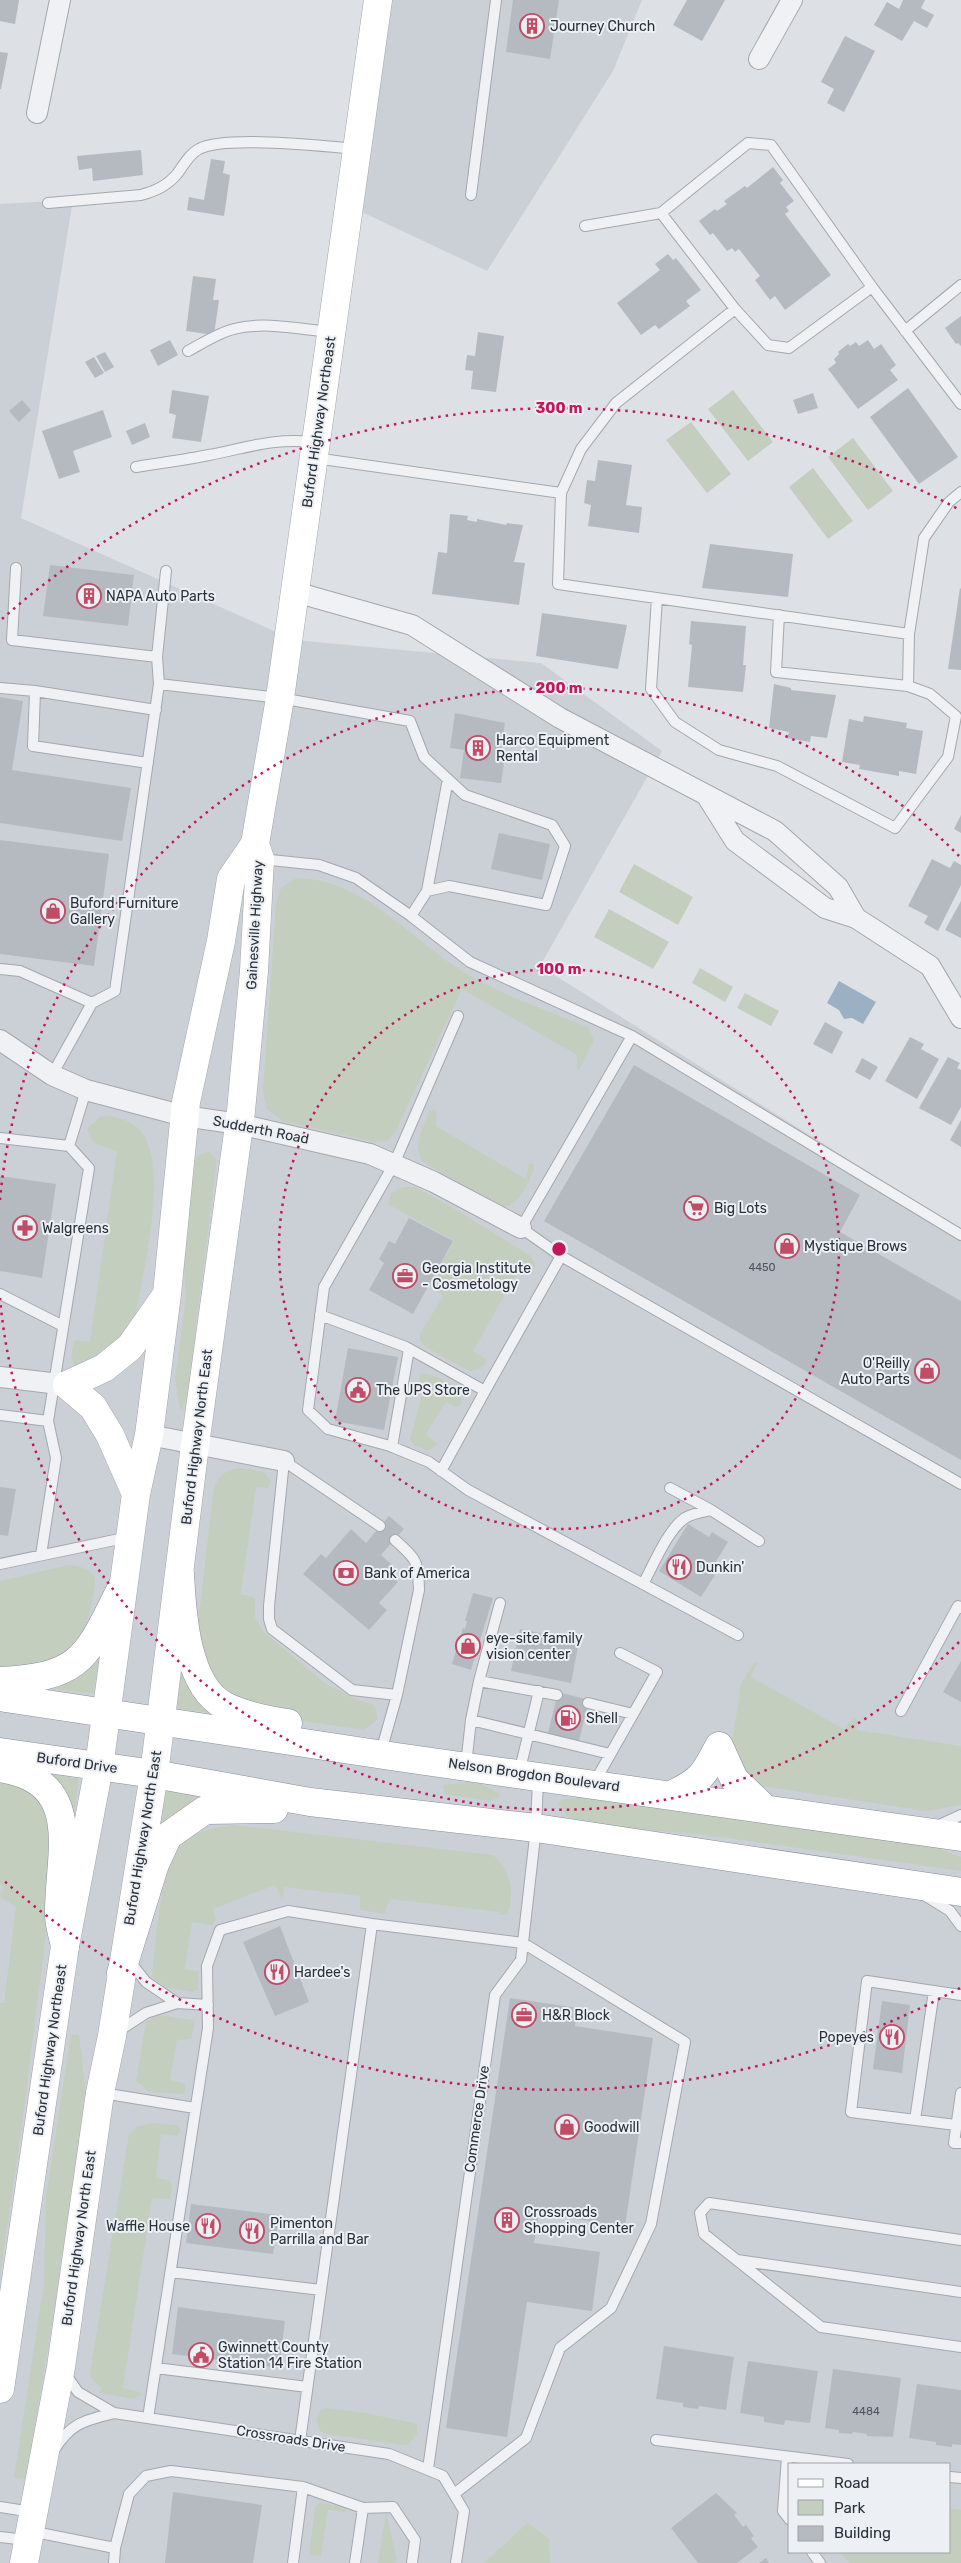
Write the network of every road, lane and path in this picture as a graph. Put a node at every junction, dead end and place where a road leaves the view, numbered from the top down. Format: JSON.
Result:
{"nodes":[{"id":1,"x":60,"y":0,"type":"edge"},
{"id":2,"x":378,"y":0,"type":"edge"},
{"id":3,"x":496,"y":0,"type":"edge"},
{"id":4,"x":792,"y":0,"type":"edge"},
{"id":5,"x":759,"y":59,"type":"dead end"},
{"id":6,"x":37,"y":113,"type":"dead end"},
{"id":7,"x":357,"y":149,"type":"junction"},
{"id":8,"x":471,"y":195,"type":"dead end"},
{"id":9,"x":48,"y":203,"type":"dead end"},
{"id":10,"x":662,"y":213,"type":"junction"},
{"id":11,"x":585,"y":226,"type":"dead end"},
{"id":12,"x":961,"y":286,"type":"edge"},
{"id":13,"x":872,"y":287,"type":"junction"},
{"id":14,"x":735,"y":309,"type":"junction"},
{"id":15,"x":905,"y":330,"type":"junction"},
{"id":16,"x":331,"y":332,"type":"junction"},
{"id":17,"x":188,"y":351,"type":"dead end"},
{"id":18,"x":961,"y":404,"type":"edge"},
{"id":19,"x":315,"y":450,"type":"junction"},
{"id":20,"x":136,"y":467,"type":"dead end"},
{"id":21,"x":961,"y":492,"type":"edge"},
{"id":22,"x":561,"y":493,"type":"junction"},
{"id":23,"x":16,"y":568,"type":"dead end"},
{"id":24,"x":166,"y":571,"type":"dead end"},
{"id":25,"x":295,"y":592,"type":"junction"},
{"id":26,"x":657,"y":598,"type":"junction"},
{"id":27,"x":778,"y":616,"type":"junction"},
{"id":28,"x":909,"y":634,"type":"junction"},
{"id":29,"x":157,"y":657,"type":"junction"},
{"id":30,"x":159,"y":684,"type":"junction"},
{"id":31,"x":908,"y":686,"type":"junction"},
{"id":32,"x":0,"y":688,"type":"edge"},
{"id":33,"x":35,"y":691,"type":"junction"},
{"id":34,"x":280,"y":698,"type":"junction"},
{"id":35,"x":156,"y":710,"type":"junction"},
{"id":36,"x":148,"y":762,"type":"junction"},
{"id":37,"x":448,"y":779,"type":"junction"},
{"id":38,"x":708,"y":798,"type":"junction"},
{"id":39,"x":797,"y":851,"type":"junction"},
{"id":40,"x":258,"y":852,"type":"junction"},
{"id":41,"x":778,"y":873,"type":"junction"},
{"id":42,"x":427,"y":891,"type":"junction"},
{"id":43,"x":411,"y":916,"type":"junction"},
{"id":44,"x":856,"y":918,"type":"junction"},
{"id":45,"x":0,"y":969,"type":"edge"},
{"id":46,"x":92,"y":1003,"type":"junction"},
{"id":47,"x":957,"y":1005,"type":"edge"},
{"id":48,"x":458,"y":1016,"type":"dead end"},
{"id":49,"x":632,"y":1036,"type":"junction"},
{"id":50,"x":0,"y":1040,"type":"edge"},
{"id":51,"x":52,"y":1075,"type":"junction"},
{"id":52,"x":86,"y":1090,"type":"junction"},
{"id":53,"x":184,"y":1116,"type":"junction"},
{"id":54,"x":240,"y":1117,"type":"junction"},
{"id":55,"x":0,"y":1138,"type":"edge"},
{"id":56,"x":69,"y":1146,"type":"junction"},
{"id":57,"x":394,"y":1164,"type":"junction"},
{"id":58,"x":522,"y":1228,"type":"junction"},
{"id":59,"x":961,"y":1235,"type":"edge"},
{"id":60,"x":561,"y":1256,"type":"junction"},
{"id":61,"x":0,"y":1294,"type":"edge"},
{"id":62,"x":167,"y":1294,"type":"junction"},
{"id":63,"x":320,"y":1314,"type":"junction"},
{"id":64,"x":63,"y":1326,"type":"junction"},
{"id":65,"x":409,"y":1348,"type":"junction"},
{"id":66,"x":0,"y":1377,"type":"edge"},
{"id":67,"x":60,"y":1384,"type":"junction"},
{"id":68,"x":485,"y":1391,"type":"junction"},
{"id":69,"x":0,"y":1415,"type":"edge"},
{"id":70,"x":48,"y":1421,"type":"junction"},
{"id":71,"x":149,"y":1435,"type":"junction"},
{"id":72,"x":195,"y":1445,"type":"junction"},
{"id":73,"x":392,"y":1447,"type":"junction"},
{"id":74,"x":284,"y":1461,"type":"junction"},
{"id":75,"x":441,"y":1471,"type":"junction"},
{"id":76,"x":961,"y":1484,"type":"edge"},
{"id":77,"x":670,"y":1488,"type":"dead end"},
{"id":78,"x":136,"y":1494,"type":"junction"},
{"id":79,"x":711,"y":1510,"type":"junction"},
{"id":80,"x":380,"y":1526,"type":"dead end"},
{"id":81,"x":130,"y":1537,"type":"junction"},
{"id":82,"x":395,"y":1540,"type":"dead end"},
{"id":83,"x":760,"y":1541,"type":"dead end"},
{"id":84,"x":41,"y":1555,"type":"junction"},
{"id":85,"x":0,"y":1564,"type":"edge"},
{"id":86,"x":180,"y":1574,"type":"junction"},
{"id":87,"x":643,"y":1584,"type":"junction"},
{"id":88,"x":123,"y":1585,"type":"junction"},
{"id":89,"x":500,"y":1603,"type":"dead end"},
{"id":90,"x":961,"y":1608,"type":"edge"},
{"id":91,"x":738,"y":1635,"type":"dead end"},
{"id":92,"x":620,"y":1653,"type":"dead end"},
{"id":93,"x":0,"y":1681,"type":"edge"},
{"id":94,"x":479,"y":1681,"type":"junction"},
{"id":95,"x":539,"y":1691,"type":"junction"},
{"id":96,"x":397,"y":1695,"type":"junction"},
{"id":97,"x":557,"y":1695,"type":"dead end"},
{"id":98,"x":0,"y":1697,"type":"edge"},
{"id":99,"x":588,"y":1702,"type":"dead end"},
{"id":100,"x":901,"y":1711,"type":"dead end"},
{"id":101,"x":107,"y":1714,"type":"junction"},
{"id":102,"x":633,"y":1714,"type":"junction"},
{"id":103,"x":471,"y":1720,"type":"junction"},
{"id":104,"x":161,"y":1722,"type":"junction"},
{"id":105,"x":528,"y":1734,"type":"junction"},
{"id":106,"x":391,"y":1749,"type":"junction"},
{"id":107,"x":0,"y":1752,"type":"edge"},
{"id":108,"x":610,"y":1754,"type":"junction"},
{"id":109,"x":466,"y":1765,"type":"junction"},
{"id":110,"x":99,"y":1767,"type":"junction"},
{"id":111,"x":0,"y":1768,"type":"edge"},
{"id":112,"x":154,"y":1774,"type":"junction"},
{"id":113,"x":529,"y":1774,"type":"junction"},
{"id":114,"x":593,"y":1784,"type":"junction"},
{"id":115,"x":671,"y":1795,"type":"junction"},
{"id":116,"x":310,"y":1802,"type":"junction"},
{"id":117,"x":764,"y":1808,"type":"junction"},
{"id":118,"x":961,"y":1815,"type":"edge"},
{"id":119,"x":536,"y":1828,"type":"junction"},
{"id":120,"x":925,"y":1831,"type":"junction"},
{"id":121,"x":961,"y":1836,"type":"edge"},
{"id":122,"x":903,"y":1883,"type":"junction"},
{"id":123,"x":961,"y":1892,"type":"edge"},
{"id":124,"x":372,"y":1924,"type":"junction"},
{"id":125,"x":961,"y":1926,"type":"edge"},
{"id":126,"x":523,"y":1943,"type":"junction"},
{"id":127,"x":65,"y":1946,"type":"junction"},
{"id":128,"x":123,"y":1965,"type":"junction"},
{"id":129,"x":934,"y":1991,"type":"junction"},
{"id":130,"x":961,"y":1995,"type":"edge"},
{"id":131,"x":177,"y":2003,"type":"junction"},
{"id":132,"x":208,"y":2005,"type":"junction"},
{"id":133,"x":112,"y":2036,"type":"junction"},
{"id":134,"x":100,"y":2093,"type":"junction"},
{"id":135,"x":961,"y":2093,"type":"edge"},
{"id":136,"x":195,"y":2108,"type":"junction"},
{"id":137,"x":915,"y":2120,"type":"junction"},
{"id":138,"x":956,"y":2125,"type":"junction"},
{"id":139,"x":961,"y":2144,"type":"edge"},
{"id":140,"x":961,"y":2240,"type":"edge"},
{"id":141,"x":736,"y":2260,"type":"junction"},
{"id":142,"x":171,"y":2272,"type":"junction"},
{"id":143,"x":321,"y":2290,"type":"junction"},
{"id":144,"x":961,"y":2292,"type":"edge"},
{"id":145,"x":961,"y":2347,"type":"edge"},
{"id":146,"x":61,"y":2367,"type":"junction"},
{"id":147,"x":156,"y":2368,"type":"junction"},
{"id":148,"x":308,"y":2387,"type":"junction"},
{"id":149,"x":0,"y":2389,"type":"edge"},
{"id":150,"x":114,"y":2413,"type":"junction"},
{"id":151,"x":148,"y":2418,"type":"junction"},
{"id":152,"x":656,"y":2440,"type":"dead end"},
{"id":153,"x":300,"y":2441,"type":"junction"},
{"id":154,"x":788,"y":2457,"type":"junction"},
{"id":155,"x":839,"y":2463,"type":"edge"},
{"id":156,"x":43,"y":2466,"type":"junction"},
{"id":157,"x":428,"y":2469,"type":"junction"},
{"id":158,"x":303,"y":2487,"type":"junction"},
{"id":159,"x":454,"y":2494,"type":"junction"},
{"id":160,"x":0,"y":2507,"type":"edge"},
{"id":161,"x":364,"y":2508,"type":"junction"},
{"id":162,"x":788,"y":2517,"type":"edge"},
{"id":163,"x":29,"y":2536,"type":"edge"},
{"id":164,"x":0,"y":2538,"type":"edge"},
{"id":165,"x":115,"y":2548,"type":"junction"},
{"id":166,"x":114,"y":2563,"type":"edge"},
{"id":167,"x":293,"y":2563,"type":"edge"},
{"id":168,"x":355,"y":2563,"type":"edge"},
{"id":169,"x":412,"y":2563,"type":"edge"},
{"id":170,"x":456,"y":2563,"type":"edge"}],
"edges":[{"from":1,"to":6,"type":"street"},
{"from":2,"to":7,"type":"main road","name":"Buford Highway Northeast"},
{"from":3,"to":8,"type":"lane"},
{"from":4,"to":5,"type":"street"},
{"from":7,"to":9,"type":"lane"},
{"from":7,"to":16,"type":"main road","name":"Buford Highway Northeast"},
{"from":10,"to":11,"type":"lane"},
{"from":10,"to":13,"type":"lane"},
{"from":10,"to":14,"type":"lane"},
{"from":12,"to":15,"type":"lane"},
{"from":13,"to":14,"type":"lane"},
{"from":13,"to":15,"type":"lane"},
{"from":14,"to":22,"type":"lane"},
{"from":15,"to":18,"type":"lane"},
{"from":16,"to":17,"type":"lane"},
{"from":16,"to":19,"type":"main road","name":"Buford Highway Northeast"},
{"from":19,"to":20,"type":"lane"},
{"from":19,"to":22,"type":"lane"},
{"from":19,"to":25,"type":"main road","name":"Buford Highway Northeast"},
{"from":21,"to":28,"type":"lane"},
{"from":22,"to":26,"type":"lane"},
{"from":23,"to":29,"type":"lane"},
{"from":24,"to":29,"type":"lane"},
{"from":25,"to":34,"type":"main road","name":"Buford Highway Northeast"},
{"from":25,"to":38,"type":"street"},
{"from":26,"to":27,"type":"lane"},
{"from":26,"to":31,"type":"lane"},
{"from":27,"to":28,"type":"lane"},
{"from":27,"to":31,"type":"lane"},
{"from":28,"to":31,"type":"lane"},
{"from":29,"to":30,"type":"lane"},
{"from":30,"to":34,"type":"lane"},
{"from":30,"to":35,"type":"lane"},
{"from":32,"to":33,"type":"lane"},
{"from":33,"to":35,"type":"lane"},
{"from":33,"to":36,"type":"lane"},
{"from":34,"to":37,"type":"lane"},
{"from":34,"to":40,"type":"main road","name":"Buford Highway Northeast"},
{"from":35,"to":36,"type":"lane"},
{"from":36,"to":46,"type":"lane"},
{"from":37,"to":42,"type":"lane"},
{"from":37,"to":42,"type":"lane"},
{"from":38,"to":39,"type":"street"},
{"from":38,"to":41,"type":"street"},
{"from":39,"to":41,"type":"street"},
{"from":39,"to":44,"type":"street"},
{"from":40,"to":43,"type":"lane"},
{"from":40,"to":53,"type":"main road","name":"Gainesville Highway"},
{"from":40,"to":54,"type":"main road","name":"Gainesville Highway"},
{"from":41,"to":44,"type":"street"},
{"from":42,"to":43,"type":"lane"},
{"from":43,"to":49,"type":"lane"},
{"from":44,"to":47,"type":"street"},
{"from":45,"to":46,"type":"lane"},
{"from":46,"to":51,"type":"lane"},
{"from":48,"to":57,"type":"lane"},
{"from":49,"to":58,"type":"lane"},
{"from":49,"to":59,"type":"lane"},
{"from":50,"to":51,"type":"street","name":"Sudderth Road"},
{"from":51,"to":52,"type":"street","name":"Sudderth Road"},
{"from":52,"to":53,"type":"street","name":"Sudderth Road"},
{"from":52,"to":56,"type":"lane"},
{"from":53,"to":54,"type":"street","name":"Sudderth Road"},
{"from":53,"to":62,"type":"main road"},
{"from":54,"to":57,"type":"street","name":"Sudderth Road"},
{"from":54,"to":72,"type":"main road","name":"Buford Highway North East"},
{"from":55,"to":56,"type":"lane"},
{"from":56,"to":64,"type":"lane"},
{"from":57,"to":58,"type":"street","name":"Sudderth Road"},
{"from":57,"to":63,"type":"lane"},
{"from":58,"to":60,"type":"lane"},
{"from":60,"to":68,"type":"lane"},
{"from":60,"to":76,"type":"lane"},
{"from":61,"to":64,"type":"lane"},
{"from":62,"to":67,"type":"main road"},
{"from":62,"to":71,"type":"main road"},
{"from":63,"to":65,"type":"lane"},
{"from":63,"to":73,"type":"lane"},
{"from":64,"to":67,"type":"lane"},
{"from":65,"to":68,"type":"lane"},
{"from":65,"to":73,"type":"lane"},
{"from":66,"to":67,"type":"street"},
{"from":67,"to":70,"type":"lane"},
{"from":67,"to":78,"type":"main road"},
{"from":68,"to":75,"type":"lane"},
{"from":69,"to":70,"type":"lane"},
{"from":70,"to":84,"type":"lane"},
{"from":71,"to":72,"type":"street"},
{"from":71,"to":78,"type":"main road"},
{"from":72,"to":74,"type":"street"},
{"from":72,"to":86,"type":"main road","name":"Buford Highway North East"},
{"from":73,"to":75,"type":"lane"},
{"from":74,"to":80,"type":"lane"},
{"from":74,"to":96,"type":"lane"},
{"from":75,"to":87,"type":"lane"},
{"from":77,"to":79,"type":"lane"},
{"from":78,"to":81,"type":"main road"},
{"from":79,"to":83,"type":"lane"},
{"from":79,"to":87,"type":"lane"},
{"from":81,"to":84,"type":"lane"},
{"from":81,"to":88,"type":"main road"},
{"from":82,"to":96,"type":"lane"},
{"from":84,"to":85,"type":"lane"},
{"from":86,"to":104,"type":"main road","name":"Buford Highway North East"},
{"from":86,"to":106,"type":"main road"},
{"from":87,"to":91,"type":"lane"},
{"from":88,"to":93,"type":"main road"},
{"from":88,"to":101,"type":"main road"},
{"from":89,"to":94,"type":"lane"},
{"from":90,"to":100,"type":"lane"},
{"from":92,"to":102,"type":"lane"},
{"from":94,"to":95,"type":"lane"},
{"from":94,"to":103,"type":"lane"},
{"from":95,"to":97,"type":"lane"},
{"from":95,"to":105,"type":"lane","name":"Commerce Drive"},
{"from":96,"to":106,"type":"lane"},
{"from":98,"to":101,"type":"main road"},
{"from":99,"to":102,"type":"lane"},
{"from":101,"to":104,"type":"main road","name":"Nelson Brogdon Boulevard"},
{"from":101,"to":110,"type":"main road","name":"Buford Highway Northeast"},
{"from":102,"to":108,"type":"lane"},
{"from":103,"to":105,"type":"lane"},
{"from":103,"to":109,"type":"lane"},
{"from":104,"to":106,"type":"main road","name":"Nelson Brogdon Boulevard"},
{"from":104,"to":112,"type":"main road","name":"Buford Highway North East"},
{"from":105,"to":108,"type":"lane"},
{"from":105,"to":113,"type":"lane","name":"Commerce Drive"},
{"from":106,"to":109,"type":"main road","name":"Nelson Brogdon Boulevard"},
{"from":107,"to":110,"type":"main road","name":"Buford Drive"},
{"from":108,"to":114,"type":"lane"},
{"from":109,"to":113,"type":"main road","name":"Nelson Brogdon Boulevard"},
{"from":110,"to":112,"type":"main road","name":"Buford Drive"},
{"from":110,"to":127,"type":"main road","name":"Buford Highway Northeast"},
{"from":111,"to":127,"type":"main road"},
{"from":112,"to":116,"type":"main road"},
{"from":112,"to":128,"type":"main road","name":"Buford Highway North East"},
{"from":113,"to":114,"type":"main road","name":"Nelson Brogdon Boulevard"},
{"from":113,"to":119,"type":"lane","name":"Commerce Drive"},
{"from":114,"to":115,"type":"main road","name":"Nelson Brogdon Boulevard"},
{"from":115,"to":117,"type":"main road","name":"Nelson Brogdon Boulevard"},
{"from":115,"to":117,"type":"main road"},
{"from":116,"to":119,"type":"main road"},
{"from":116,"to":128,"type":"main road"},
{"from":117,"to":120,"type":"main road","name":"Nelson Brogdon Boulevard"},
{"from":118,"to":120,"type":"lane"},
{"from":119,"to":122,"type":"main road"},
{"from":119,"to":126,"type":"lane","name":"Commerce Drive"},
{"from":120,"to":121,"type":"main road","name":"Nelson Brogdon Boulevard"},
{"from":122,"to":123,"type":"main road"},
{"from":122,"to":125,"type":"lane"},
{"from":124,"to":126,"type":"lane"},
{"from":124,"to":132,"type":"lane"},
{"from":124,"to":143,"type":"lane"},
{"from":126,"to":157,"type":"lane","name":"Commerce Drive"},
{"from":126,"to":159,"type":"lane"},
{"from":127,"to":149,"type":"main road","name":"Buford Highway Northeast"},
{"from":128,"to":131,"type":"lane"},
{"from":128,"to":133,"type":"main road","name":"Buford Highway North East"},
{"from":129,"to":130,"type":"lane"},
{"from":129,"to":137,"type":"lane"},
{"from":129,"to":137,"type":"lane"},
{"from":131,"to":132,"type":"lane"},
{"from":131,"to":133,"type":"lane"},
{"from":132,"to":136,"type":"lane"},
{"from":133,"to":134,"type":"main road","name":"Buford Highway North East"},
{"from":134,"to":136,"type":"lane"},
{"from":134,"to":146,"type":"main road","name":"Buford Highway North East"},
{"from":135,"to":138,"type":"lane"},
{"from":136,"to":142,"type":"lane"},
{"from":137,"to":138,"type":"lane"},
{"from":138,"to":139,"type":"lane"},
{"from":140,"to":141,"type":"lane"},
{"from":141,"to":144,"type":"lane"},
{"from":141,"to":145,"type":"lane"},
{"from":142,"to":143,"type":"lane"},
{"from":142,"to":147,"type":"lane"},
{"from":143,"to":148,"type":"lane"},
{"from":146,"to":150,"type":"lane","name":"Crossroads Drive"},
{"from":146,"to":156,"type":"main road","name":"Buford Highway North East"},
{"from":147,"to":148,"type":"lane"},
{"from":147,"to":151,"type":"lane"},
{"from":148,"to":153,"type":"lane"},
{"from":150,"to":151,"type":"lane","name":"Crossroads Drive"},
{"from":150,"to":156,"type":"lane"},
{"from":151,"to":153,"type":"lane","name":"Crossroads Drive"},
{"from":152,"to":154,"type":"lane"},
{"from":153,"to":157,"type":"lane","name":"Crossroads Drive"},
{"from":154,"to":155,"type":"lane"},
{"from":154,"to":162,"type":"lane"},
{"from":156,"to":163,"type":"main road","name":"Buford Highway North East"},
{"from":157,"to":159,"type":"lane","name":"Crossroads Drive"},
{"from":158,"to":161,"type":"lane"},
{"from":158,"to":165,"type":"lane"},
{"from":158,"to":167,"type":"lane"},
{"from":159,"to":170,"type":"lane","name":"Crossroads Drive"},
{"from":160,"to":163,"type":"lane"},
{"from":161,"to":168,"type":"lane"},
{"from":161,"to":169,"type":"lane"},
{"from":163,"to":164,"type":"lane"},
{"from":163,"to":165,"type":"lane"},
{"from":165,"to":166,"type":"lane"}]}
